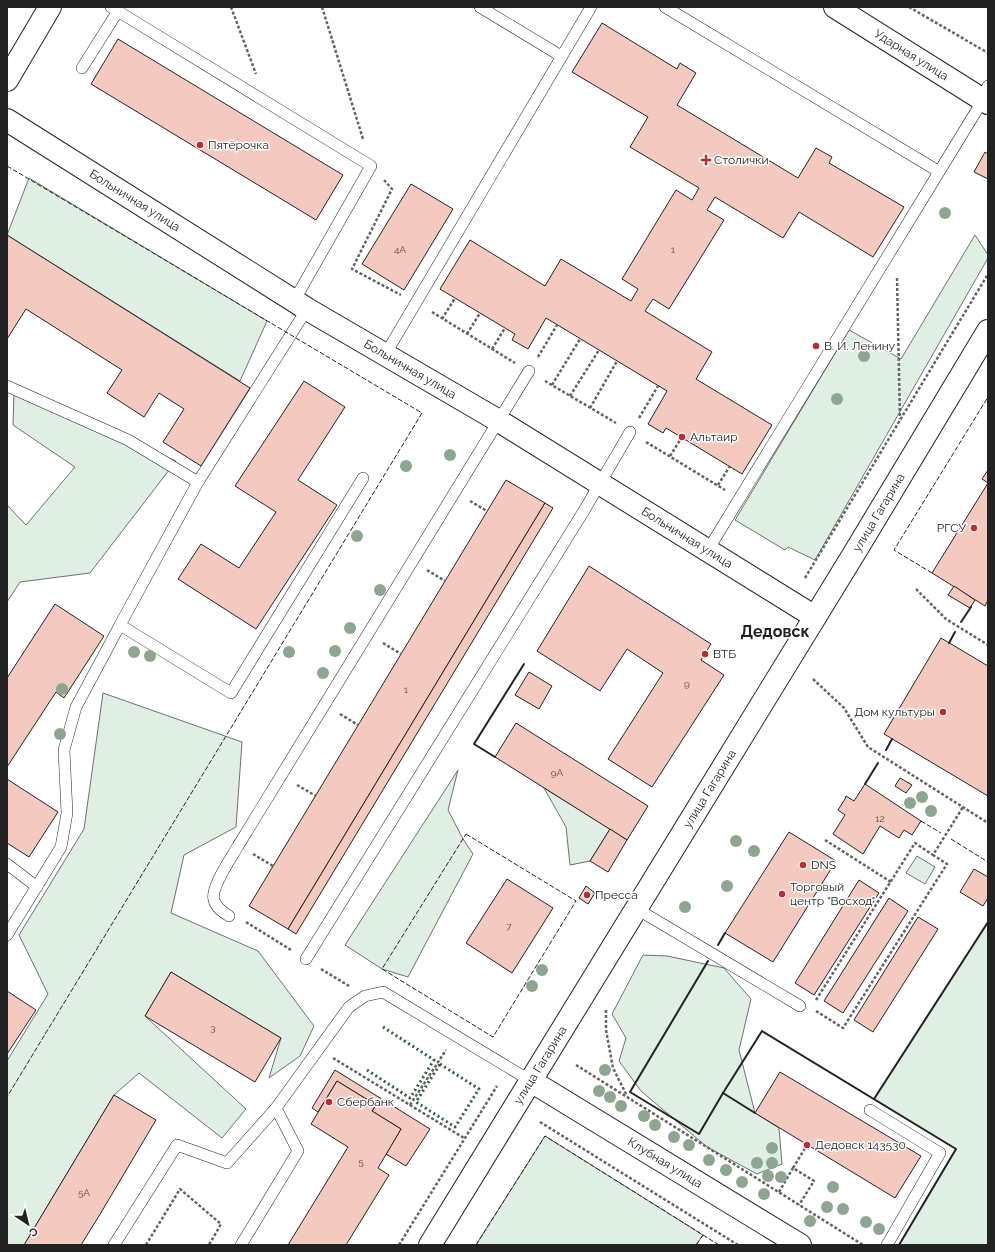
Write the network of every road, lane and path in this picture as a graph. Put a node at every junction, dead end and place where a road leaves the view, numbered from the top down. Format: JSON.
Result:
{"nodes":[{"id":1,"x":50,"y":7,"type":"edge"},
{"id":2,"x":231,"y":7,"type":"edge"},
{"id":3,"x":480,"y":7,"type":"edge"},
{"id":4,"x":591,"y":7,"type":"edge"},
{"id":5,"x":666,"y":7,"type":"edge"},
{"id":6,"x":835,"y":7,"type":"edge"},
{"id":7,"x":909,"y":7,"type":"edge"},
{"id":8,"x":114,"y":9,"type":"edge"},
{"id":9,"x":988,"y":53,"type":"edge"},
{"id":10,"x":561,"y":56,"type":"junction"},
{"id":11,"x":82,"y":68,"type":"dead end"},
{"id":12,"x":7,"y":80,"type":"edge"},
{"id":13,"x":986,"y":97,"type":"edge"},
{"id":14,"x":266,"y":101,"type":"junction"},
{"id":15,"x":7,"y":120,"type":"edge"},
{"id":16,"x":938,"y":171,"type":"junction"},
{"id":17,"x":896,"y":240,"type":"junction"},
{"id":18,"x":988,"y":274,"type":"edge"},
{"id":19,"x":455,"y":298,"type":"dead end"},
{"id":20,"x":415,"y":302,"type":"junction"},
{"id":21,"x":300,"y":305,"type":"junction"},
{"id":22,"x":480,"y":313,"type":"dead end"},
{"id":23,"x":442,"y":319,"type":"junction"},
{"id":24,"x":557,"y":325,"type":"dead end"},
{"id":25,"x":505,"y":328,"type":"dead end"},
{"id":26,"x":988,"y":331,"type":"edge"},
{"id":27,"x":467,"y":334,"type":"junction"},
{"id":28,"x":580,"y":339,"type":"dead end"},
{"id":29,"x":492,"y":349,"type":"junction"},
{"id":30,"x":598,"y":350,"type":"dead end"},
{"id":31,"x":385,"y":354,"type":"junction"},
{"id":32,"x":617,"y":362,"type":"dead end"},
{"id":33,"x":529,"y":371,"type":"junction"},
{"id":34,"x":552,"y":385,"type":"junction"},
{"id":35,"x":658,"y":386,"type":"dead end"},
{"id":36,"x":8,"y":387,"type":"edge"},
{"id":37,"x":570,"y":396,"type":"junction"},
{"id":38,"x":590,"y":408,"type":"junction"},
{"id":39,"x":900,"y":419,"type":"junction"},
{"id":40,"x":499,"y":421,"type":"junction"},
{"id":41,"x":630,"y":432,"type":"junction"},
{"id":42,"x":682,"y":437,"type":"dead end"},
{"id":43,"x":670,"y":456,"type":"junction"},
{"id":44,"x":730,"y":466,"type":"dead end"},
{"id":45,"x":363,"y":478,"type":"dead end"},
{"id":46,"x":198,"y":482,"type":"junction"},
{"id":47,"x":600,"y":484,"type":"junction"},
{"id":48,"x":718,"y":485,"type":"junction"},
{"id":49,"x":739,"y":498,"type":"junction"},
{"id":50,"x":708,"y":550,"type":"junction"},
{"id":51,"x":805,"y":578,"type":"dead end"},
{"id":52,"x":916,"y":589,"type":"dead end"},
{"id":53,"x":816,"y":617,"type":"junction"},
{"id":54,"x":120,"y":625,"type":"junction"},
{"id":55,"x":988,"y":645,"type":"edge"},
{"id":56,"x":813,"y":679,"type":"dead end"},
{"id":57,"x":963,"y":807,"type":"junction"},
{"id":58,"x":988,"y":823,"type":"edge"},
{"id":59,"x":825,"y":840,"type":"dead end"},
{"id":60,"x":238,"y":846,"type":"junction"},
{"id":61,"x":933,"y":855,"type":"junction"},
{"id":62,"x":7,"y":864,"type":"edge"},
{"id":63,"x":273,"y":866,"type":"dead end"},
{"id":64,"x":891,"y":882,"type":"junction"},
{"id":65,"x":37,"y":887,"type":"junction"},
{"id":66,"x":637,"y":909,"type":"junction"},
{"id":67,"x":229,"y":916,"type":"joint"},
{"id":68,"x":7,"y":935,"type":"edge"},
{"id":69,"x":306,"y":959,"type":"junction"},
{"id":70,"x":365,"y":996,"type":"junction"},
{"id":71,"x":815,"y":1001,"type":"dead end"},
{"id":72,"x":805,"y":1007,"type":"joint"},
{"id":73,"x":606,"y":1010,"type":"dead end"},
{"id":74,"x":455,"y":1036,"type":"junction"},
{"id":75,"x":319,"y":1049,"type":"junction"},
{"id":76,"x":576,"y":1065,"type":"dead end"},
{"id":77,"x":531,"y":1081,"type":"junction"},
{"id":78,"x":497,"y":1086,"type":"dead end"},
{"id":79,"x":627,"y":1096,"type":"junction"},
{"id":80,"x":410,"y":1105,"type":"junction"},
{"id":81,"x":276,"y":1108,"type":"junction"},
{"id":82,"x":870,"y":1110,"type":"dead end"},
{"id":83,"x":540,"y":1122,"type":"dead end"},
{"id":84,"x":464,"y":1138,"type":"junction"},
{"id":85,"x":807,"y":1145,"type":"dead end"},
{"id":86,"x":793,"y":1168,"type":"junction"},
{"id":87,"x":779,"y":1192,"type":"junction"},
{"id":88,"x":799,"y":1205,"type":"junction"},
{"id":89,"x":114,"y":1245,"type":"edge"},
{"id":90,"x":146,"y":1245,"type":"edge"},
{"id":91,"x":209,"y":1245,"type":"edge"},
{"id":92,"x":241,"y":1245,"type":"edge"},
{"id":93,"x":399,"y":1245,"type":"edge"},
{"id":94,"x":430,"y":1245,"type":"edge"},
{"id":95,"x":738,"y":1245,"type":"edge"},
{"id":96,"x":800,"y":1245,"type":"edge"},
{"id":97,"x":863,"y":1245,"type":"edge"},
{"id":98,"x":886,"y":1245,"type":"edge"}],
"edges":[{"from":1,"to":12,"type":"street"},
{"from":2,"to":14,"type":"path"},
{"from":3,"to":10,"type":"lane"},
{"from":4,"to":10,"type":"lane"},
{"from":5,"to":16,"type":"lane"},
{"from":6,"to":13,"type":"street","name":"Ударная улица"},
{"from":7,"to":9,"type":"path"},
{"from":8,"to":11,"type":"lane"},
{"from":8,"to":14,"type":"lane"},
{"from":10,"to":20,"type":"lane"},
{"from":13,"to":16,"type":"lane"},
{"from":14,"to":21,"type":"lane"},
{"from":15,"to":21,"type":"street","name":"Больничная улица"},
{"from":16,"to":17,"type":"lane"},
{"from":17,"to":39,"type":"path"},
{"from":17,"to":49,"type":"lane"},
{"from":18,"to":39,"type":"path"},
{"from":19,"to":23,"type":"path"},
{"from":20,"to":23,"type":"path"},
{"from":20,"to":31,"type":"lane"},
{"from":21,"to":31,"type":"street","name":"Больничная улица"},
{"from":21,"to":46,"type":"lane"},
{"from":22,"to":27,"type":"path"},
{"from":23,"to":27,"type":"path"},
{"from":24,"to":33,"type":"path"},
{"from":25,"to":29,"type":"path"},
{"from":26,"to":53,"type":"street","name":"улица Гагарина"},
{"from":27,"to":29,"type":"path"},
{"from":28,"to":34,"type":"path"},
{"from":29,"to":33,"type":"path"},
{"from":30,"to":37,"type":"path"},
{"from":31,"to":40,"type":"street","name":"Больничная улица"},
{"from":32,"to":38,"type":"path"},
{"from":33,"to":34,"type":"path"},
{"from":33,"to":40,"type":"lane"},
{"from":34,"to":37,"type":"path"},
{"from":35,"to":41,"type":"path"},
{"from":36,"to":46,"type":"lane"},
{"from":37,"to":38,"type":"path"},
{"from":38,"to":41,"type":"path"},
{"from":39,"to":51,"type":"path"},
{"from":40,"to":47,"type":"street","name":"Больничная улица"},
{"from":40,"to":60,"type":"lane"},
{"from":41,"to":43,"type":"path"},
{"from":41,"to":47,"type":"lane"},
{"from":42,"to":43,"type":"path"},
{"from":43,"to":48,"type":"path"},
{"from":44,"to":48,"type":"path"},
{"from":45,"to":54,"type":"lane"},
{"from":46,"to":54,"type":"lane"},
{"from":47,"to":50,"type":"street","name":"Больничная улица"},
{"from":47,"to":69,"type":"lane"},
{"from":48,"to":49,"type":"path"},
{"from":49,"to":50,"type":"lane"},
{"from":50,"to":53,"type":"street","name":"Больничная улица"},
{"from":52,"to":55,"type":"path"},
{"from":53,"to":66,"type":"street","name":"улица Гагарина"},
{"from":54,"to":65,"type":"lane"},
{"from":56,"to":57,"type":"path"},
{"from":57,"to":58,"type":"path"},
{"from":57,"to":61,"type":"path"},
{"from":59,"to":64,"type":"path"},
{"from":60,"to":63,"type":"path"},
{"from":60,"to":67,"type":"lane"},
{"from":61,"to":64,"type":"path"},
{"from":61,"to":72,"type":"path"},
{"from":62,"to":65,"type":"lane"},
{"from":64,"to":71,"type":"path"},
{"from":65,"to":68,"type":"lane"},
{"from":66,"to":72,"type":"lane"},
{"from":66,"to":77,"type":"street","name":"улица Гагарина"},
{"from":67,"to":69,"type":"path"},
{"from":69,"to":70,"type":"path"},
{"from":70,"to":74,"type":"lane"},
{"from":70,"to":75,"type":"lane"},
{"from":73,"to":79,"type":"path"},
{"from":74,"to":77,"type":"lane"},
{"from":74,"to":80,"type":"path"},
{"from":75,"to":80,"type":"path"},
{"from":75,"to":81,"type":"lane"},
{"from":76,"to":79,"type":"path"},
{"from":77,"to":94,"type":"street","name":"улица Гагарина"},
{"from":77,"to":96,"type":"street","name":"Клубная улица"},
{"from":78,"to":84,"type":"path"},
{"from":79,"to":87,"type":"path"},
{"from":80,"to":84,"type":"path"},
{"from":81,"to":89,"type":"lane"},
{"from":81,"to":92,"type":"lane"},
{"from":82,"to":98,"type":"lane"},
{"from":83,"to":95,"type":"path"},
{"from":84,"to":93,"type":"path"},
{"from":85,"to":86,"type":"path"},
{"from":86,"to":87,"type":"path"},
{"from":86,"to":88,"type":"path"},
{"from":87,"to":88,"type":"path"},
{"from":88,"to":97,"type":"path"},
{"from":90,"to":91,"type":"path"}]}
